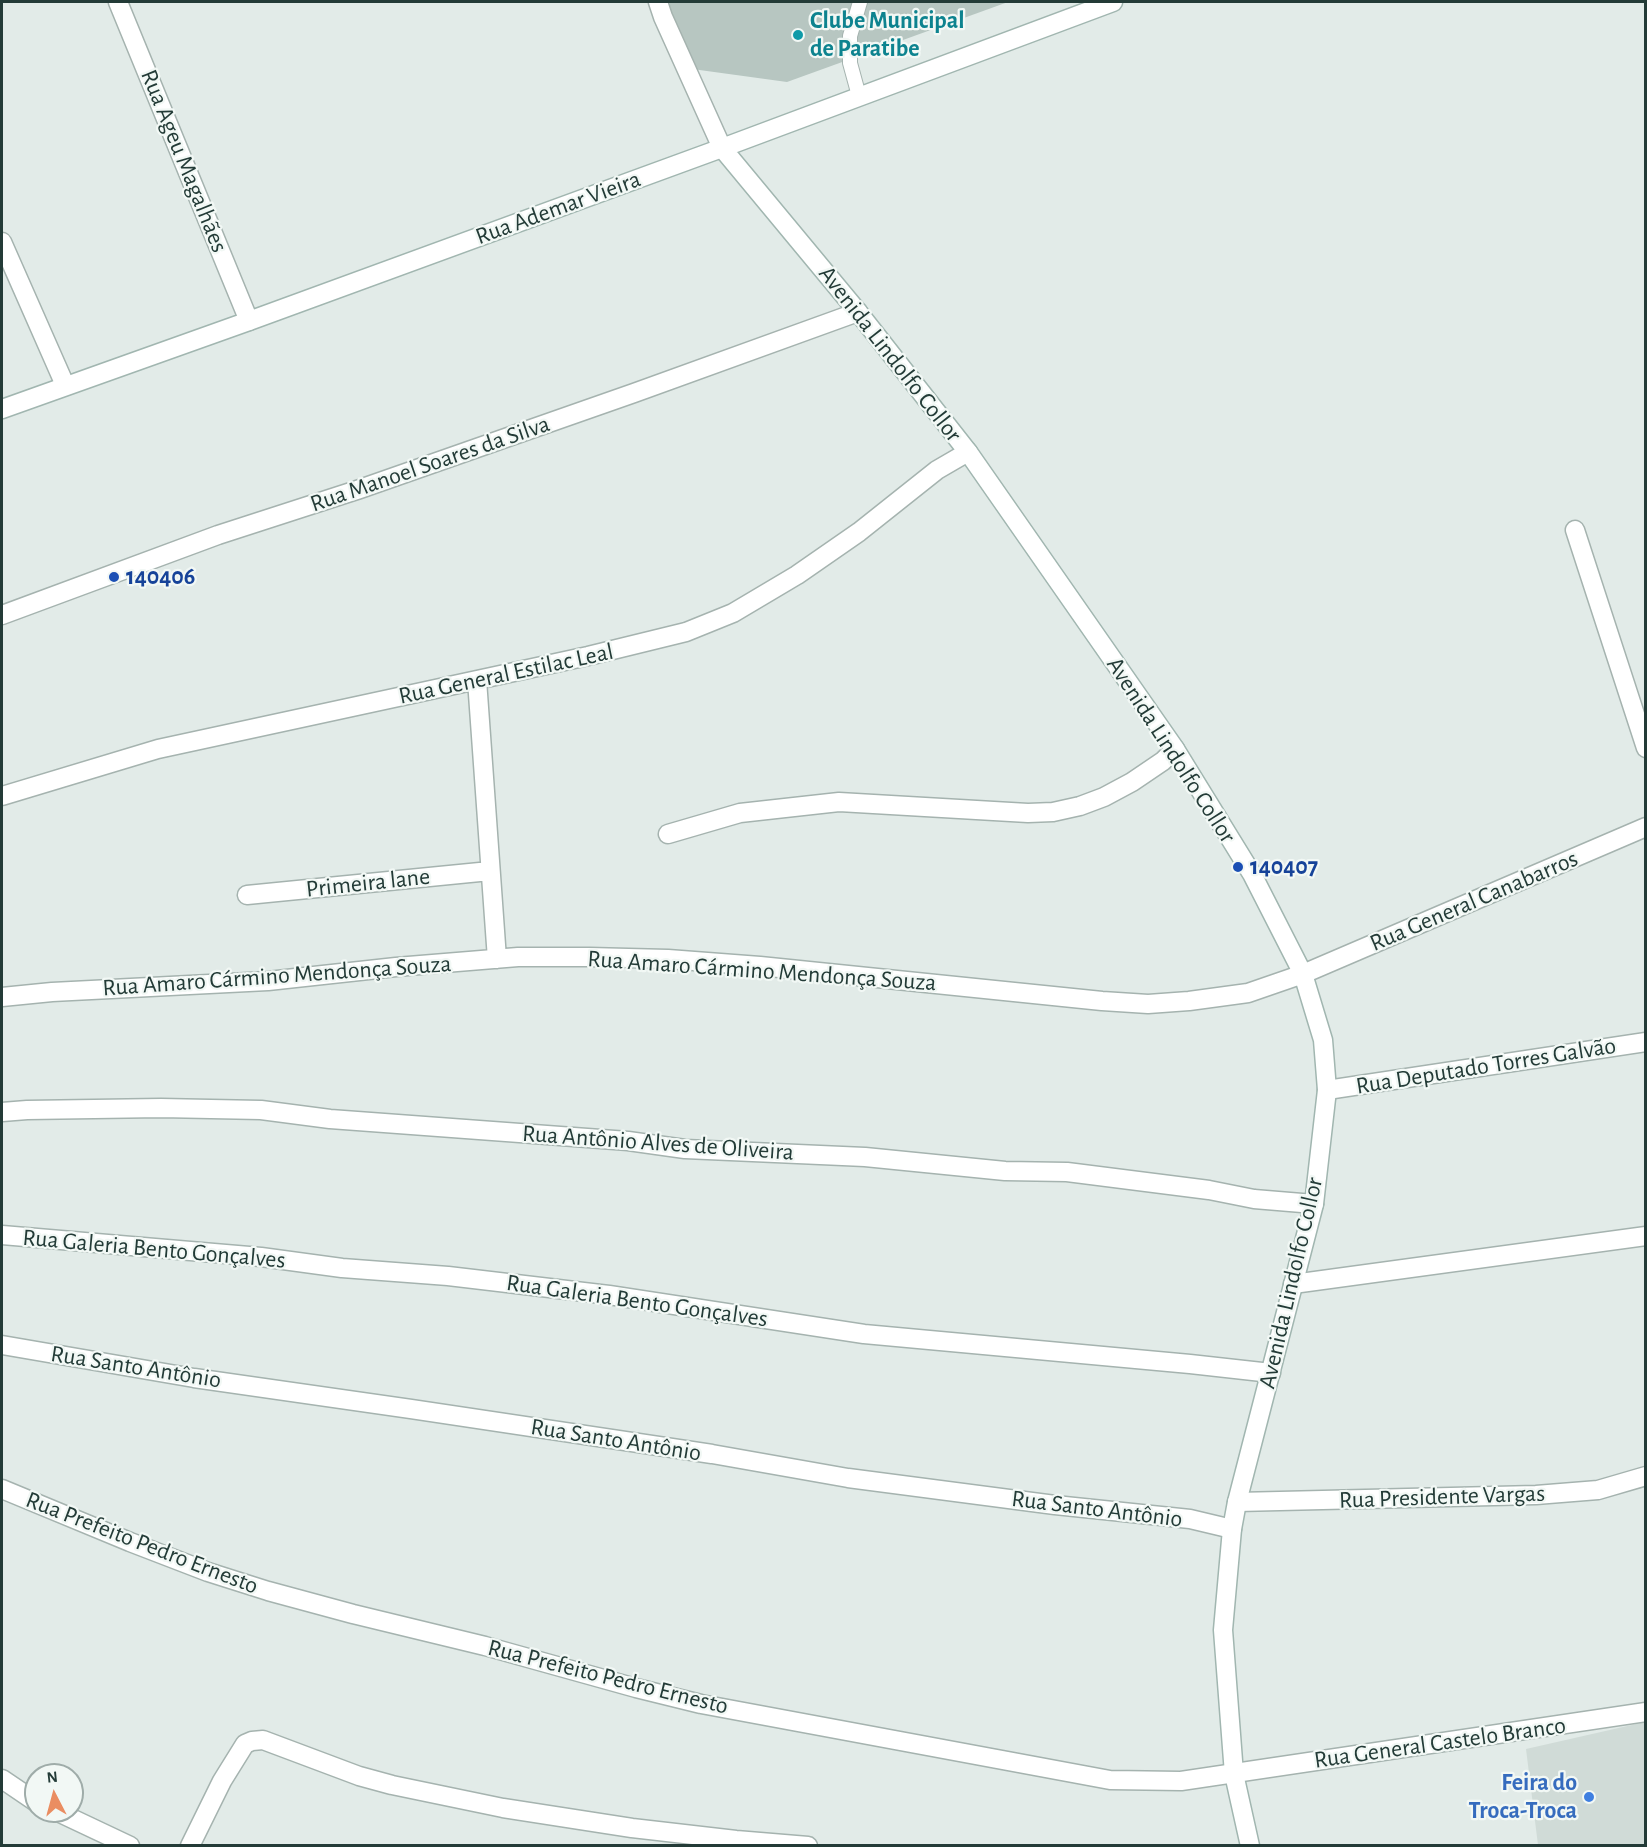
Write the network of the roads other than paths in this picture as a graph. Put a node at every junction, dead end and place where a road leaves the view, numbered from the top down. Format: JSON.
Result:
{"nodes":[{"id":1,"x":118,"y":2,"type":"edge"},
{"id":2,"x":658,"y":2,"type":"edge"},
{"id":3,"x":860,"y":2,"type":"edge"},
{"id":4,"x":1113,"y":2,"type":"edge"},
{"id":5,"x":859,"y":96,"type":"junction"},
{"id":6,"x":722,"y":148,"type":"junction"},
{"id":7,"x":2,"y":242,"type":"edge"},
{"id":8,"x":858,"y":312,"type":"junction"},
{"id":9,"x":249,"y":321,"type":"junction"},
{"id":10,"x":65,"y":385,"type":"junction"},
{"id":11,"x":2,"y":409,"type":"edge"},
{"id":12,"x":968,"y":452,"type":"junction"},
{"id":13,"x":1575,"y":530,"type":"dead end"},
{"id":14,"x":2,"y":615,"type":"edge"},
{"id":15,"x":477,"y":680,"type":"junction"},
{"id":16,"x":1646,"y":748,"type":"edge"},
{"id":17,"x":1175,"y":749,"type":"junction"},
{"id":18,"x":2,"y":796,"type":"edge"},
{"id":19,"x":1646,"y":827,"type":"edge"},
{"id":20,"x":668,"y":834,"type":"dead end"},
{"id":21,"x":490,"y":871,"type":"junction"},
{"id":22,"x":247,"y":895,"type":"dead end"},
{"id":23,"x":497,"y":959,"type":"junction"},
{"id":24,"x":1303,"y":974,"type":"junction"},
{"id":25,"x":2,"y":997,"type":"edge"},
{"id":26,"x":1646,"y":1042,"type":"edge"},
{"id":27,"x":1327,"y":1090,"type":"junction"},
{"id":28,"x":2,"y":1112,"type":"edge"},
{"id":29,"x":1314,"y":1204,"type":"junction"},
{"id":30,"x":2,"y":1235,"type":"edge"},
{"id":31,"x":1646,"y":1236,"type":"edge"},
{"id":32,"x":1293,"y":1284,"type":"junction"},
{"id":33,"x":2,"y":1345,"type":"edge"},
{"id":34,"x":1271,"y":1373,"type":"junction"},
{"id":35,"x":1646,"y":1476,"type":"edge"},
{"id":36,"x":2,"y":1489,"type":"edge"},
{"id":37,"x":1237,"y":1502,"type":"junction"},
{"id":38,"x":1232,"y":1528,"type":"junction"},
{"id":39,"x":1646,"y":1713,"type":"edge"},
{"id":40,"x":1234,"y":1774,"type":"junction"},
{"id":41,"x":2,"y":1779,"type":"edge"},
{"id":42,"x":24,"y":1794,"type":"edge"},
{"id":43,"x":82,"y":1823,"type":"edge"},
{"id":44,"x":130,"y":1845,"type":"edge"},
{"id":45,"x":190,"y":1845,"type":"edge"},
{"id":46,"x":808,"y":1845,"type":"edge"},
{"id":47,"x":1250,"y":1845,"type":"edge"}],
"edges":[{"from":1,"to":9,"type":"street","name":"Rua Ageu Magalhães"},
{"from":2,"to":6,"type":"street","name":"Avenida Lindolfo Collor"},
{"from":3,"to":5,"type":"lane"},
{"from":4,"to":5,"type":"street","name":"Rua Ademar Vieira"},
{"from":5,"to":6,"type":"street","name":"Rua Ademar Vieira"},
{"from":6,"to":8,"type":"street","name":"Avenida Lindolfo Collor"},
{"from":6,"to":9,"type":"street","name":"Rua Ademar Vieira"},
{"from":7,"to":10,"type":"street"},
{"from":8,"to":12,"type":"street","name":"Avenida Lindolfo Collor"},
{"from":8,"to":14,"type":"street","name":"Rua Manoel Soares da Silva"},
{"from":9,"to":10,"type":"street","name":"Rua Ademar Vieira"},
{"from":10,"to":11,"type":"street","name":"Rua Ademar Vieira"},
{"from":12,"to":15,"type":"street","name":"Rua General Estilac Leal"},
{"from":12,"to":17,"type":"street","name":"Avenida Lindolfo Collor"},
{"from":13,"to":16,"type":"street"},
{"from":15,"to":18,"type":"street","name":"Rua General Estilac Leal"},
{"from":15,"to":21,"type":"street"},
{"from":17,"to":20,"type":"street"},
{"from":17,"to":24,"type":"street","name":"Avenida Lindolfo Collor"},
{"from":19,"to":24,"type":"street","name":"Rua General Canabarros"},
{"from":21,"to":22,"type":"street","name":"Primeira lane"},
{"from":21,"to":23,"type":"street"},
{"from":23,"to":24,"type":"street","name":"Rua Amaro Cármino Mendonça Souza"},
{"from":23,"to":25,"type":"street","name":"Rua Amaro Cármino Mendonça Souza"},
{"from":24,"to":27,"type":"street","name":"Avenida Lindolfo Collor"},
{"from":26,"to":27,"type":"street","name":"Rua Deputado Torres Galvão"},
{"from":27,"to":29,"type":"street","name":"Avenida Lindolfo Collor"},
{"from":28,"to":29,"type":"street","name":"Rua Antônio Alves de Oliveira"},
{"from":29,"to":32,"type":"street","name":"Avenida Lindolfo Collor"},
{"from":30,"to":34,"type":"street","name":"Rua Galeria Bento Gonçalves"},
{"from":31,"to":32,"type":"street"},
{"from":32,"to":34,"type":"street","name":"Avenida Lindolfo Collor"},
{"from":33,"to":38,"type":"street","name":"Rua Santo Antônio"},
{"from":34,"to":37,"type":"street","name":"Avenida Lindolfo Collor"},
{"from":35,"to":37,"type":"street","name":"Rua Presidente Vargas"},
{"from":36,"to":40,"type":"street","name":"Rua Prefeito Pedro Ernesto"},
{"from":37,"to":38,"type":"street","name":"Avenida Lindolfo Collor"},
{"from":38,"to":40,"type":"street","name":"Avenida Lindolfo Collor"},
{"from":39,"to":40,"type":"street","name":"Rua General Castelo Branco"},
{"from":40,"to":47,"type":"street","name":"Avenida Lindolfo Collor"},
{"from":41,"to":42,"type":"street"},
{"from":43,"to":44,"type":"street"},
{"from":45,"to":46,"type":"street"}]}
